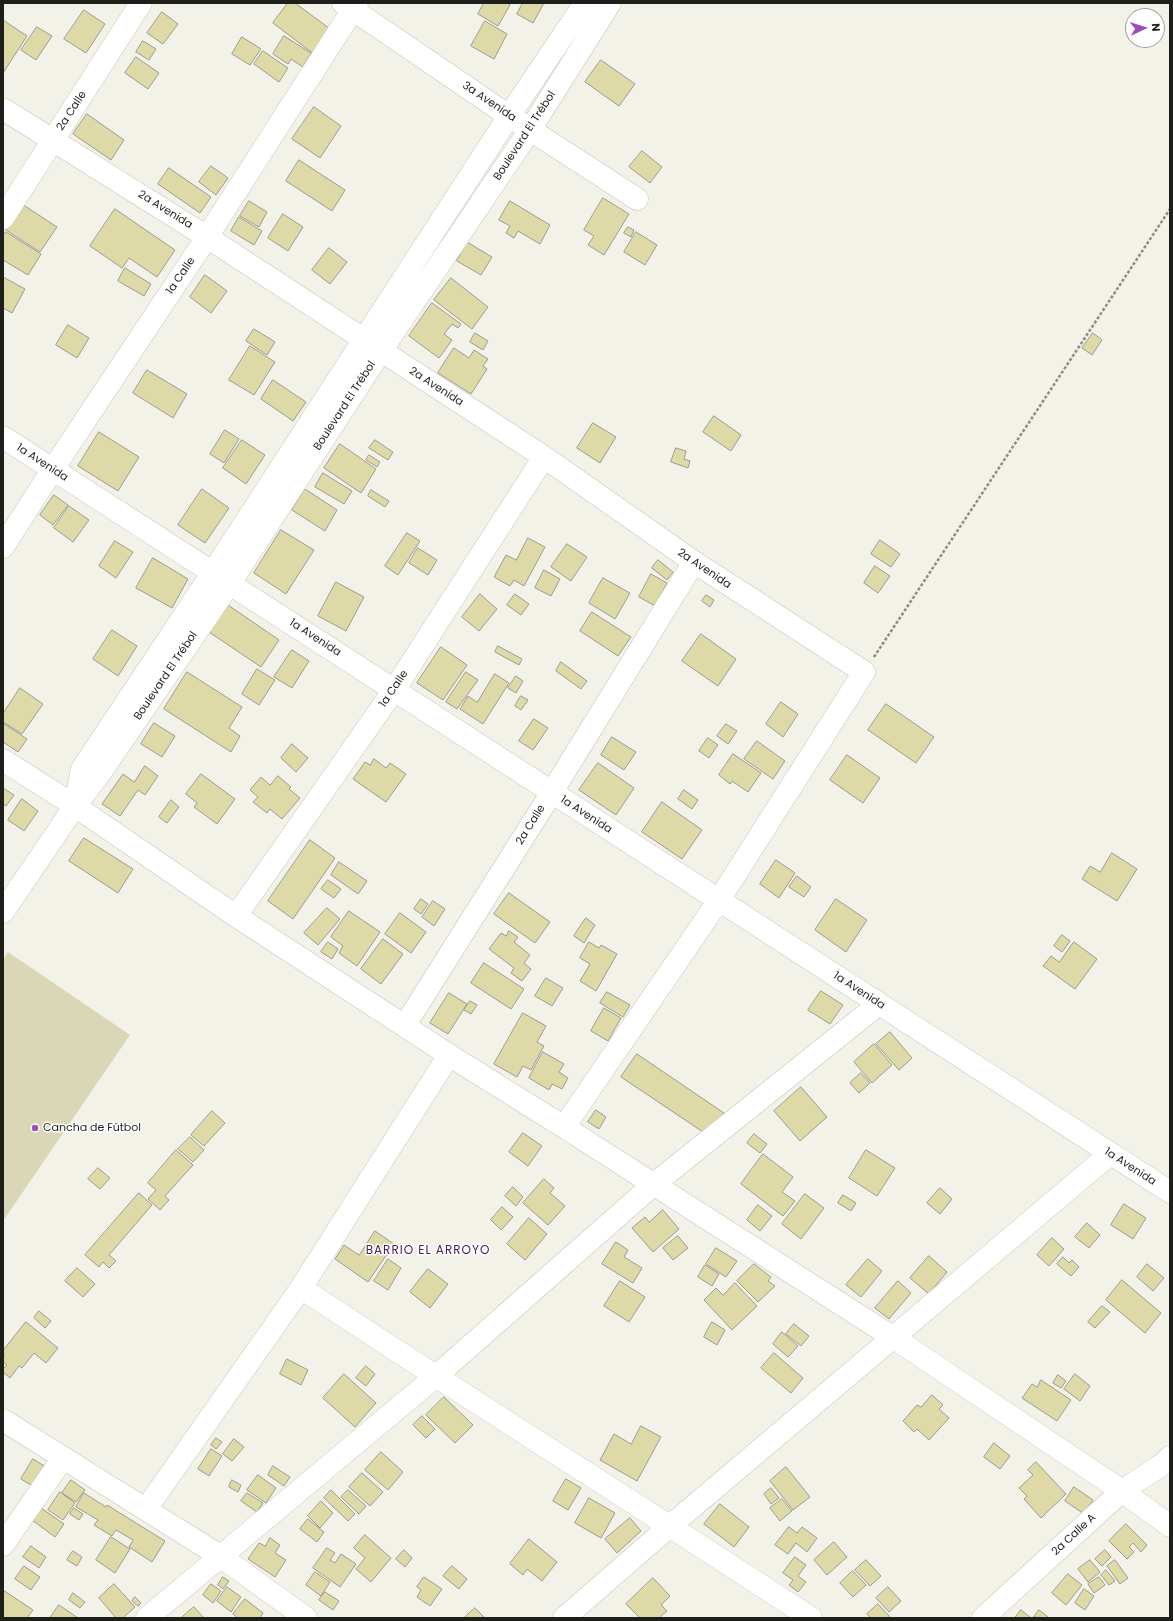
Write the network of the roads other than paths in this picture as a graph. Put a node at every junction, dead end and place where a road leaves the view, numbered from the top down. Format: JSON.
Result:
{"nodes":[{"id":1,"x":141,"y":3,"type":"edge"},
{"id":2,"x":585,"y":3,"type":"edge"},
{"id":3,"x":610,"y":3,"type":"edge"},
{"id":4,"x":351,"y":5,"type":"edge"},
{"id":5,"x":3,"y":109,"type":"edge"},
{"id":6,"x":509,"y":116,"type":"junction"},
{"id":7,"x":530,"y":130,"type":"junction"},
{"id":8,"x":53,"y":141,"type":"junction"},
{"id":9,"x":637,"y":199,"type":"dead end"},
{"id":10,"x":3,"y":218,"type":"edge"},
{"id":11,"x":207,"y":236,"type":"junction"},
{"id":12,"x":373,"y":345,"type":"junction"},
{"id":13,"x":3,"y":437,"type":"edge"},
{"id":14,"x":544,"y":457,"type":"junction"},
{"id":15,"x":53,"y":469,"type":"junction"},
{"id":16,"x":3,"y":547,"type":"edge"},
{"id":17,"x":694,"y":562,"type":"junction"},
{"id":18,"x":221,"y":578,"type":"junction"},
{"id":19,"x":394,"y":690,"type":"junction"},
{"id":20,"x":3,"y":760,"type":"edge"},
{"id":21,"x":552,"y":792,"type":"junction"},
{"id":22,"x":75,"y":806,"type":"junction"},
{"id":23,"x":719,"y":900,"type":"junction"},
{"id":24,"x":3,"y":912,"type":"edge"},
{"id":25,"x":236,"y":916,"type":"junction"},
{"id":26,"x":879,"y":1004,"type":"junction"},
{"id":27,"x":405,"y":1025,"type":"junction"},
{"id":28,"x":449,"y":1055,"type":"junction"},
{"id":29,"x":564,"y":1127,"type":"junction"},
{"id":30,"x":1110,"y":1154,"type":"junction"},
{"id":31,"x":654,"y":1184,"type":"junction"},
{"id":32,"x":1170,"y":1192,"type":"edge"},
{"id":33,"x":301,"y":1288,"type":"junction"},
{"id":34,"x":894,"y":1338,"type":"junction"},
{"id":35,"x":435,"y":1377,"type":"junction"},
{"id":36,"x":3,"y":1420,"type":"edge"},
{"id":37,"x":1170,"y":1457,"type":"edge"},
{"id":38,"x":63,"y":1458,"type":"junction"},
{"id":39,"x":1122,"y":1491,"type":"junction"},
{"id":40,"x":146,"y":1509,"type":"junction"},
{"id":41,"x":670,"y":1526,"type":"junction"},
{"id":42,"x":1170,"y":1526,"type":"edge"},
{"id":43,"x":3,"y":1545,"type":"edge"},
{"id":44,"x":220,"y":1556,"type":"junction"},
{"id":45,"x":147,"y":1618,"type":"edge"},
{"id":46,"x":306,"y":1618,"type":"edge"},
{"id":47,"x":564,"y":1618,"type":"edge"},
{"id":48,"x":811,"y":1618,"type":"edge"},
{"id":49,"x":983,"y":1618,"type":"edge"}],
"edges":[{"from":1,"to":8,"type":"street","name":"2a Calle"},
{"from":2,"to":6,"type":"street","name":"Boulevard El Trébol"},
{"from":3,"to":7,"type":"street","name":"Boulevard El Trébol"},
{"from":4,"to":6,"type":"street","name":"3a Avenida"},
{"from":4,"to":11,"type":"street","name":"1a Calle"},
{"from":5,"to":8,"type":"street","name":"2a Avenida"},
{"from":6,"to":7,"type":"street","name":"3a Avenida"},
{"from":6,"to":12,"type":"street","name":"Boulevard El Trébol"},
{"from":7,"to":9,"type":"street","name":"3a Avenida"},
{"from":7,"to":12,"type":"street","name":"Boulevard El Trébol"},
{"from":8,"to":10,"type":"street","name":"2a Calle"},
{"from":8,"to":11,"type":"street","name":"2a Avenida"},
{"from":11,"to":12,"type":"street","name":"2a Avenida"},
{"from":11,"to":15,"type":"street","name":"1a Calle"},
{"from":12,"to":14,"type":"street","name":"2a Avenida"},
{"from":12,"to":18,"type":"street","name":"Boulevard El Trébol"},
{"from":13,"to":15,"type":"street","name":"1a Avenida"},
{"from":14,"to":17,"type":"street","name":"2a Avenida"},
{"from":14,"to":19,"type":"street","name":"1a Calle"},
{"from":15,"to":16,"type":"street","name":"1a Calle"},
{"from":15,"to":18,"type":"street","name":"1a Avenida"},
{"from":17,"to":21,"type":"street","name":"2a Calle"},
{"from":17,"to":23,"type":"street","name":"2a Avenida"},
{"from":18,"to":19,"type":"street","name":"1a Avenida"},
{"from":18,"to":22,"type":"street","name":"Boulevard El Trébol"},
{"from":19,"to":21,"type":"street","name":"1a Avenida"},
{"from":19,"to":25,"type":"street","name":"1a Calle"},
{"from":20,"to":22,"type":"street"},
{"from":21,"to":23,"type":"street","name":"1a Avenida"},
{"from":21,"to":27,"type":"street","name":"2a Calle"},
{"from":22,"to":24,"type":"street","name":"Boulevard El Trébol"},
{"from":22,"to":25,"type":"street"},
{"from":23,"to":26,"type":"street","name":"1a Avenida"},
{"from":23,"to":29,"type":"street"},
{"from":25,"to":27,"type":"street"},
{"from":26,"to":30,"type":"street","name":"1a Avenida"},
{"from":26,"to":31,"type":"street"},
{"from":27,"to":28,"type":"street"},
{"from":28,"to":29,"type":"street"},
{"from":28,"to":33,"type":"street"},
{"from":29,"to":31,"type":"street"},
{"from":30,"to":32,"type":"street","name":"1a Avenida"},
{"from":30,"to":34,"type":"street"},
{"from":31,"to":34,"type":"street"},
{"from":31,"to":35,"type":"street"},
{"from":33,"to":35,"type":"street"},
{"from":33,"to":40,"type":"street"},
{"from":34,"to":39,"type":"street"},
{"from":34,"to":41,"type":"street"},
{"from":35,"to":41,"type":"street"},
{"from":35,"to":44,"type":"street"},
{"from":36,"to":38,"type":"street"},
{"from":37,"to":39,"type":"street","name":"2a Calle A"},
{"from":38,"to":40,"type":"street"},
{"from":38,"to":43,"type":"street"},
{"from":39,"to":42,"type":"street"},
{"from":39,"to":49,"type":"street","name":"2a Calle A"},
{"from":40,"to":44,"type":"street"},
{"from":41,"to":47,"type":"street"},
{"from":41,"to":48,"type":"street"},
{"from":44,"to":45,"type":"street"},
{"from":44,"to":46,"type":"street"}]}
